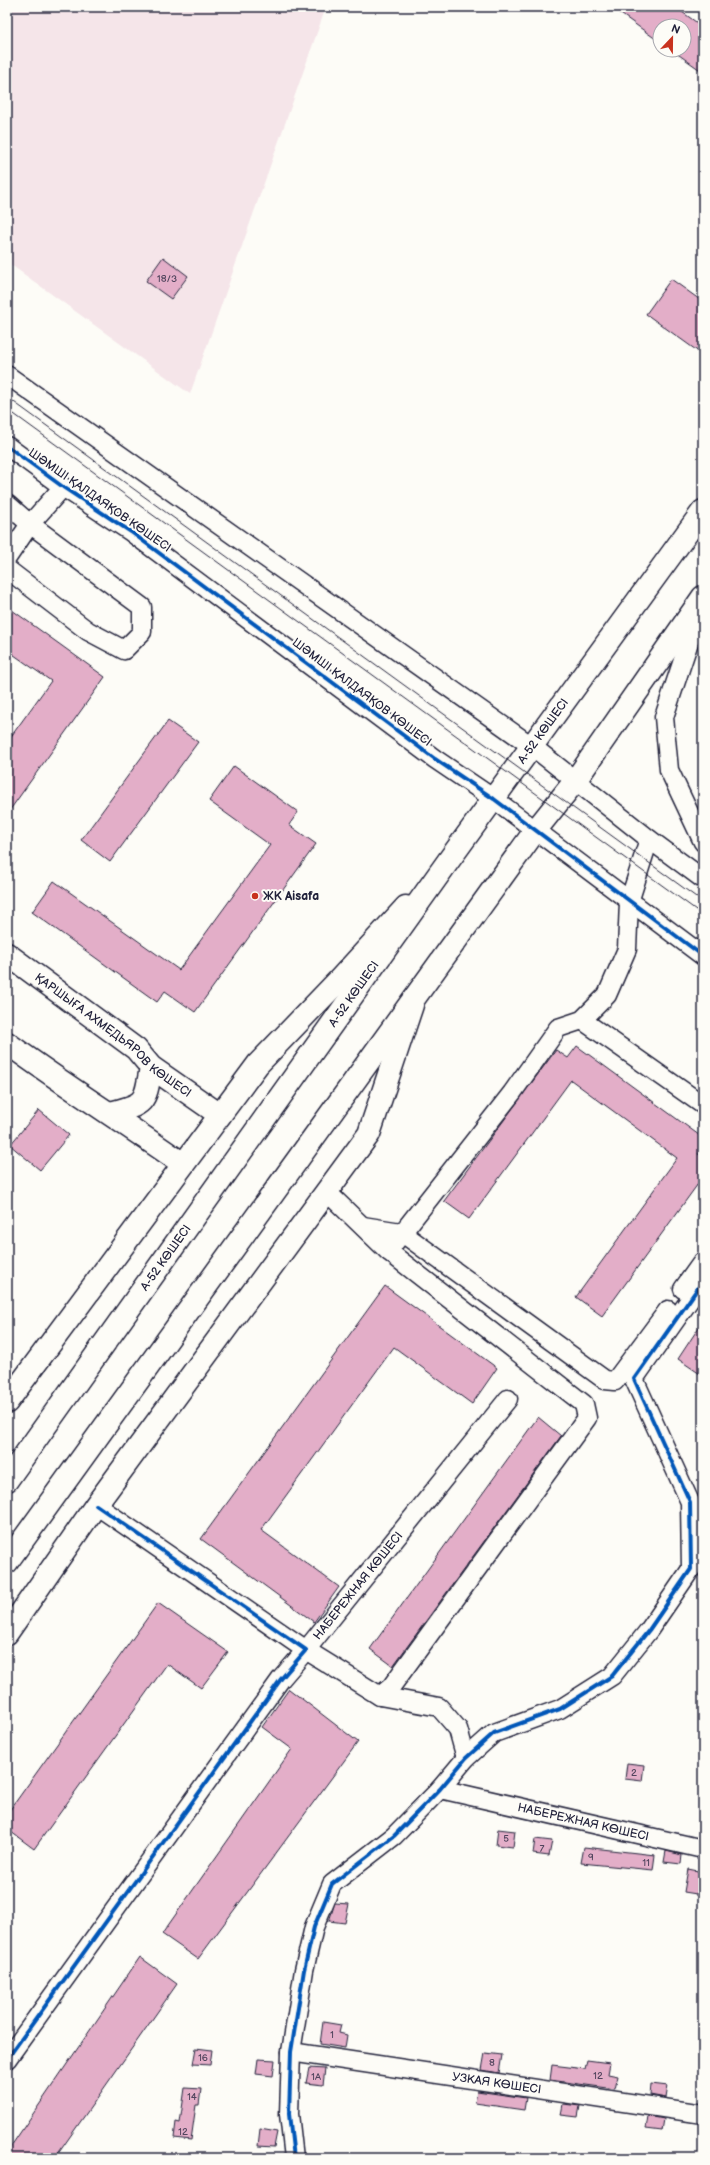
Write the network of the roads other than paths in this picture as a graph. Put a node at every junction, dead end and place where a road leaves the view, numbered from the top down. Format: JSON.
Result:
{"nodes":[{"id":1,"x":7,"y":374,"type":"edge"},
{"id":2,"x":7,"y":446,"type":"edge"},
{"id":3,"x":63,"y":487,"type":"junction"},
{"id":4,"x":7,"y":504,"type":"edge"},
{"id":5,"x":703,"y":511,"type":"edge"},
{"id":6,"x":30,"y":524,"type":"junction"},
{"id":7,"x":7,"y":558,"type":"edge"},
{"id":8,"x":7,"y":569,"type":"edge"},
{"id":9,"x":703,"y":596,"type":"edge"},
{"id":10,"x":703,"y":600,"type":"edge"},
{"id":11,"x":533,"y":747,"type":"junction"},
{"id":12,"x":575,"y":781,"type":"junction"},
{"id":13,"x":494,"y":799,"type":"junction"},
{"id":14,"x":535,"y":831,"type":"junction"},
{"id":15,"x":649,"y":839,"type":"junction"},
{"id":16,"x":703,"y":842,"type":"edge"},
{"id":17,"x":449,"y":860,"type":"junction"},
{"id":18,"x":703,"y":879,"type":"edge"},
{"id":19,"x":629,"y":902,"type":"junction"},
{"id":20,"x":7,"y":954,"type":"edge"},
{"id":21,"x":703,"y":956,"type":"edge"},
{"id":22,"x":412,"y":1004,"type":"junction"},
{"id":23,"x":582,"y":1020,"type":"junction"},
{"id":24,"x":7,"y":1043,"type":"edge"},
{"id":25,"x":151,"y":1067,"type":"junction"},
{"id":26,"x":703,"y":1105,"type":"edge"},
{"id":27,"x":110,"y":1113,"type":"junction"},
{"id":28,"x":220,"y":1115,"type":"junction"},
{"id":29,"x":183,"y":1164,"type":"junction"},
{"id":30,"x":328,"y":1193,"type":"junction"},
{"id":31,"x":363,"y":1226,"type":"junction"},
{"id":32,"x":401,"y":1232,"type":"junction"},
{"id":33,"x":388,"y":1251,"type":"junction"},
{"id":34,"x":703,"y":1261,"type":"edge"},
{"id":35,"x":703,"y":1281,"type":"edge"},
{"id":36,"x":508,"y":1399,"type":"dead end"},
{"id":37,"x":7,"y":1402,"type":"edge"},
{"id":38,"x":7,"y":1480,"type":"edge"},
{"id":39,"x":96,"y":1504,"type":"junction"},
{"id":40,"x":696,"y":1506,"type":"edge"},
{"id":41,"x":7,"y":1562,"type":"edge"},
{"id":42,"x":7,"y":1633,"type":"edge"},
{"id":43,"x":306,"y":1650,"type":"junction"},
{"id":44,"x":380,"y":1696,"type":"junction"},
{"id":45,"x":466,"y":1758,"type":"junction"},
{"id":46,"x":440,"y":1789,"type":"junction"},
{"id":47,"x":703,"y":1849,"type":"edge"},
{"id":48,"x":291,"y":2052,"type":"junction"},
{"id":49,"x":7,"y":2059,"type":"edge"},
{"id":50,"x":703,"y":2114,"type":"edge"},
{"id":51,"x":294,"y":2158,"type":"edge"}],
"edges":[{"from":1,"to":11,"type":"street"},
{"from":2,"to":3,"type":"street","name":"ШӘМШІ ҚАЛДАЯҚОВ КӨШЕСІ"},
{"from":3,"to":6,"type":"street"},
{"from":3,"to":13,"type":"street","name":"ШӘМШІ ҚАЛДАЯҚОВ КӨШЕСІ"},
{"from":4,"to":6,"type":"street"},
{"from":5,"to":11,"type":"main road","name":"А-52 КӨШЕСІ"},
{"from":6,"to":7,"type":"street"},
{"from":6,"to":8,"type":"street"},
{"from":9,"to":12,"type":"main road"},
{"from":10,"to":16,"type":"street"},
{"from":11,"to":12,"type":"street"},
{"from":11,"to":13,"type":"main road","name":"А-52 КӨШЕСІ"},
{"from":12,"to":14,"type":"main road"},
{"from":12,"to":15,"type":"street"},
{"from":13,"to":14,"type":"street","name":"ШӘМШІ ҚАЛДАЯҚОВ КӨШЕСІ"},
{"from":13,"to":17,"type":"main road","name":"А-52 КӨШЕСІ"},
{"from":14,"to":19,"type":"street","name":"ШӘМШІ ҚАЛДАЯҚОВ КӨШЕСІ"},
{"from":14,"to":22,"type":"main road"},
{"from":15,"to":18,"type":"street"},
{"from":15,"to":19,"type":"street"},
{"from":17,"to":28,"type":"main road"},
{"from":17,"to":38,"type":"main road","name":"А-52 КӨШЕСІ"},
{"from":19,"to":21,"type":"street","name":"ШӘМШІ ҚАЛДАЯҚОВ КӨШЕСІ"},
{"from":19,"to":23,"type":"street"},
{"from":20,"to":25,"type":"main road","name":"ҚАРШЫҒА АХМЕДЬЯРОВ КӨШЕСІ"},
{"from":22,"to":30,"type":"main road"},
{"from":22,"to":41,"type":"main road"},
{"from":23,"to":26,"type":"street"},
{"from":23,"to":32,"type":"street"},
{"from":24,"to":27,"type":"main road"},
{"from":25,"to":27,"type":"main road"},
{"from":25,"to":28,"type":"main road","name":"ҚАРШЫҒА АХМЕДЬЯРОВ КӨШЕСІ"},
{"from":27,"to":29,"type":"main road"},
{"from":28,"to":29,"type":"main road"},
{"from":29,"to":37,"type":"main road"},
{"from":30,"to":31,"type":"street"},
{"from":30,"to":39,"type":"main road"},
{"from":31,"to":32,"type":"street"},
{"from":31,"to":33,"type":"street"},
{"from":32,"to":33,"type":"street"},
{"from":32,"to":34,"type":"street"},
{"from":33,"to":44,"type":"street"},
{"from":35,"to":40,"type":"street"},
{"from":36,"to":43,"type":"street","name":"НАБЕРЕЖНАЯ КӨШЕСІ"},
{"from":39,"to":42,"type":"main road"},
{"from":39,"to":43,"type":"street"},
{"from":40,"to":45,"type":"street"},
{"from":43,"to":44,"type":"street","name":"НАБЕРЕЖНАЯ КӨШЕСІ"},
{"from":43,"to":49,"type":"street"},
{"from":44,"to":45,"type":"street","name":"НАБЕРЕЖНАЯ КӨШЕСІ"},
{"from":45,"to":46,"type":"street"},
{"from":46,"to":47,"type":"street","name":"НАБЕРЕЖНАЯ КӨШЕСІ"},
{"from":46,"to":48,"type":"street"},
{"from":48,"to":50,"type":"street","name":"УЗКАЯ КӨШЕСІ"},
{"from":48,"to":51,"type":"street"}]}
